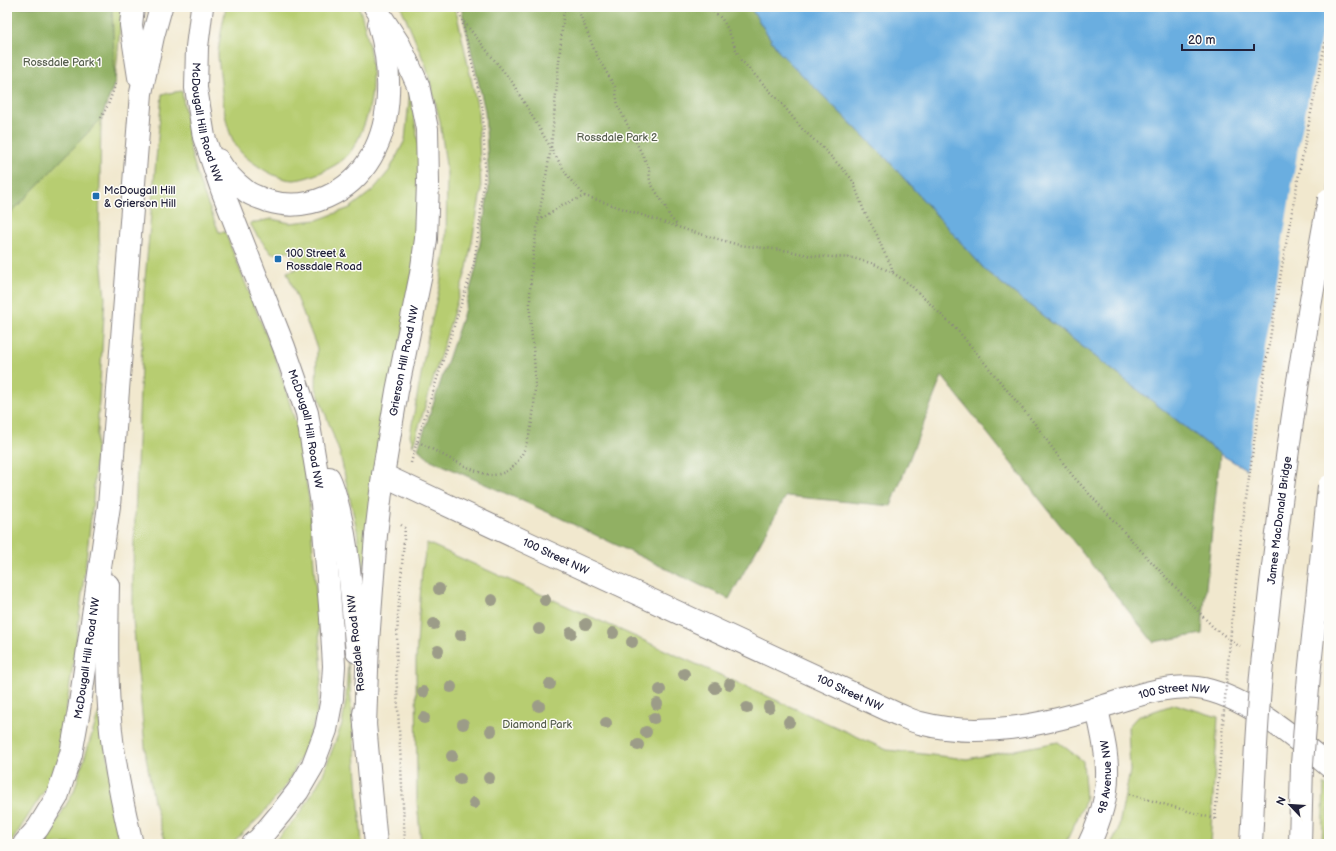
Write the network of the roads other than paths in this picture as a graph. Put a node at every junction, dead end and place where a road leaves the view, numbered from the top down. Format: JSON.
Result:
{"nodes":[{"id":1,"x":133,"y":7,"type":"edge"},
{"id":2,"x":161,"y":7,"type":"edge"},
{"id":3,"x":202,"y":7,"type":"edge"},
{"id":4,"x":375,"y":7,"type":"edge"},
{"id":5,"x":141,"y":93,"type":"junction"},
{"id":6,"x":204,"y":137,"type":"junction"},
{"id":7,"x":1329,"y":199,"type":"edge"},
{"id":8,"x":314,"y":448,"type":"junction"},
{"id":9,"x":383,"y":475,"type":"junction"},
{"id":10,"x":1329,"y":486,"type":"edge"},
{"id":11,"x":108,"y":506,"type":"junction"},
{"id":12,"x":1097,"y":708,"type":"junction"},
{"id":13,"x":365,"y":726,"type":"junction"},
{"id":14,"x":1329,"y":766,"type":"edge"},
{"id":15,"x":24,"y":844,"type":"edge"},
{"id":16,"x":132,"y":844,"type":"edge"},
{"id":17,"x":252,"y":844,"type":"edge"},
{"id":18,"x":376,"y":844,"type":"edge"},
{"id":19,"x":1089,"y":844,"type":"edge"},
{"id":20,"x":1251,"y":844,"type":"edge"},
{"id":21,"x":1300,"y":844,"type":"edge"}],
"edges":[{"from":1,"to":5,"type":"main road"},
{"from":2,"to":5,"type":"main road","name":"McDougall Hill Road NW"},
{"from":3,"to":6,"type":"main road","name":"McDougall Hill Road NW"},
{"from":4,"to":6,"type":"main road"},
{"from":4,"to":9,"type":"main road","name":"Grierson Hill Road NW"},
{"from":5,"to":11,"type":"main road","name":"McDougall Hill Road NW"},
{"from":6,"to":8,"type":"main road","name":"McDougall Hill Road NW"},
{"from":7,"to":20,"type":"main road","name":"James MacDonald Bridge","bridge":true},
{"from":8,"to":13,"type":"main road","name":"Rossdale Road NW"},
{"from":8,"to":17,"type":"main road","name":"McDougall Hill Road NW"},
{"from":9,"to":12,"type":"main road","name":"100 Street NW"},
{"from":9,"to":13,"type":"main road","name":"Grierson Hill Road NW"},
{"from":10,"to":21,"type":"main road","bridge":true},
{"from":11,"to":15,"type":"main road","name":"McDougall Hill Road NW"},
{"from":11,"to":16,"type":"main road"},
{"from":12,"to":14,"type":"main road","name":"100 Street NW"},
{"from":12,"to":19,"type":"main road","name":"98 Avenue NW"},
{"from":13,"to":18,"type":"main road","name":"Rossdale Road NW"}]}
